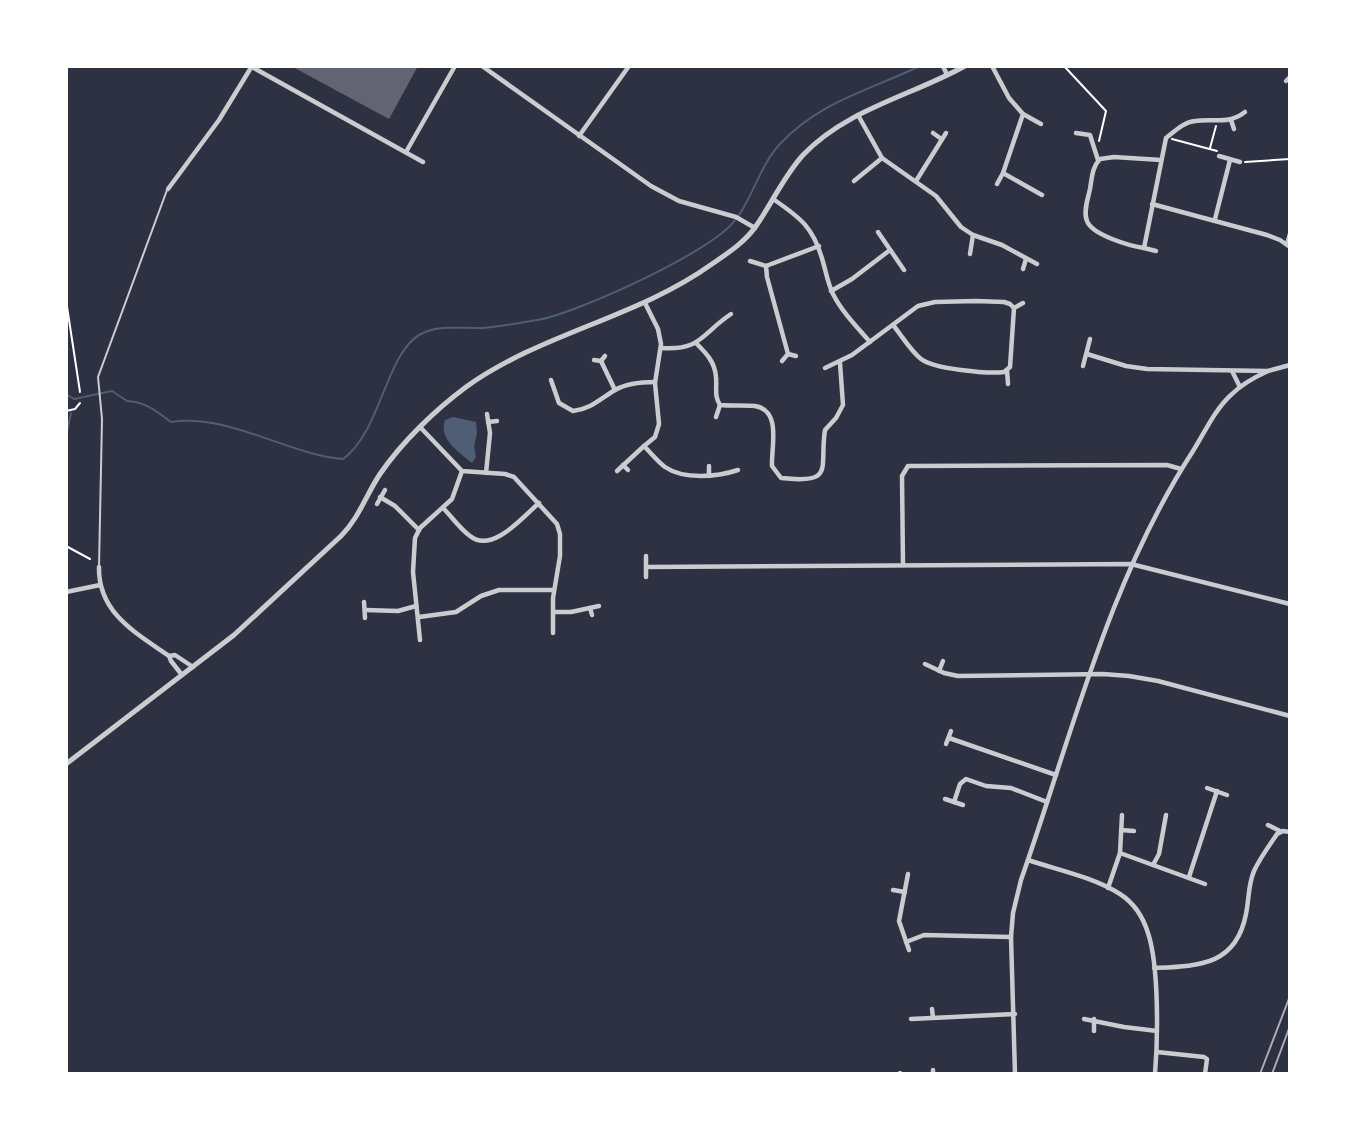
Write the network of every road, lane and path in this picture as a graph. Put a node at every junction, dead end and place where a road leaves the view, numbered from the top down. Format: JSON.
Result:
{"nodes":[{"id":1,"x":455,"y":66,"type":"edge"},
{"id":2,"x":482,"y":66,"type":"edge"},
{"id":3,"x":629,"y":66,"type":"edge"},
{"id":4,"x":943,"y":66,"type":"edge"},
{"id":5,"x":965,"y":66,"type":"edge"},
{"id":6,"x":992,"y":66,"type":"edge"},
{"id":7,"x":1064,"y":66,"type":"edge"},
{"id":8,"x":252,"y":67,"type":"edge"},
{"id":9,"x":947,"y":76,"type":"junction"},
{"id":10,"x":1245,"y":112,"type":"dead end"},
{"id":11,"x":1023,"y":114,"type":"junction"},
{"id":12,"x":858,"y":115,"type":"junction"},
{"id":13,"x":1231,"y":120,"type":"junction"},
{"id":14,"x":1217,"y":121,"type":"junction"},
{"id":15,"x":1041,"y":124,"type":"dead end"},
{"id":16,"x":1234,"y":129,"type":"dead end"},
{"id":17,"x":946,"y":132,"type":"dead end"},
{"id":18,"x":933,"y":133,"type":"dead end"},
{"id":19,"x":1076,"y":133,"type":"dead end"},
{"id":20,"x":579,"y":136,"type":"junction"},
{"id":21,"x":940,"y":138,"type":"junction"},
{"id":22,"x":1166,"y":138,"type":"junction"},
{"id":23,"x":1210,"y":149,"type":"junction"},
{"id":24,"x":406,"y":152,"type":"junction"},
{"id":25,"x":1219,"y":156,"type":"joint"},
{"id":26,"x":882,"y":159,"type":"junction"},
{"id":27,"x":1290,"y":159,"type":"edge"},
{"id":28,"x":1099,"y":160,"type":"junction"},
{"id":29,"x":1161,"y":160,"type":"junction"},
{"id":30,"x":1230,"y":160,"type":"junction"},
{"id":31,"x":423,"y":162,"type":"dead end"},
{"id":32,"x":1240,"y":162,"type":"joint"},
{"id":33,"x":1003,"y":173,"type":"junction"},
{"id":34,"x":854,"y":181,"type":"dead end"},
{"id":35,"x":916,"y":181,"type":"junction"},
{"id":36,"x":997,"y":184,"type":"dead end"},
{"id":37,"x":167,"y":189,"type":"joint"},
{"id":38,"x":1042,"y":195,"type":"dead end"},
{"id":39,"x":773,"y":199,"type":"junction"},
{"id":40,"x":1152,"y":204,"type":"junction"},
{"id":41,"x":1214,"y":219,"type":"junction"},
{"id":42,"x":755,"y":228,"type":"junction"},
{"id":43,"x":878,"y":232,"type":"dead end"},
{"id":44,"x":1290,"y":234,"type":"edge"},
{"id":45,"x":973,"y":235,"type":"junction"},
{"id":46,"x":819,"y":246,"type":"junction"},
{"id":47,"x":1288,"y":246,"type":"edge"},
{"id":48,"x":1144,"y":248,"type":"junction"},
{"id":49,"x":890,"y":250,"type":"junction"},
{"id":50,"x":1156,"y":251,"type":"dead end"},
{"id":51,"x":970,"y":254,"type":"dead end"},
{"id":52,"x":1026,"y":259,"type":"junction"},
{"id":53,"x":750,"y":261,"type":"dead end"},
{"id":54,"x":1037,"y":264,"type":"dead end"},
{"id":55,"x":766,"y":265,"type":"junction"},
{"id":56,"x":904,"y":270,"type":"dead end"},
{"id":57,"x":1023,"y":270,"type":"dead end"},
{"id":58,"x":831,"y":291,"type":"junction"},
{"id":59,"x":66,"y":300,"type":"edge"},
{"id":60,"x":645,"y":303,"type":"junction"},
{"id":61,"x":1023,"y":303,"type":"dead end"},
{"id":62,"x":1014,"y":308,"type":"junction"},
{"id":63,"x":731,"y":314,"type":"dead end"},
{"id":64,"x":716,"y":325,"type":"junction"},
{"id":65,"x":893,"y":325,"type":"junction"},
{"id":66,"x":722,"y":332,"type":"dead end"},
{"id":67,"x":1090,"y":339,"type":"dead end"},
{"id":68,"x":870,"y":342,"type":"junction"},
{"id":69,"x":696,"y":343,"type":"junction"},
{"id":70,"x":661,"y":348,"type":"junction"},
{"id":71,"x":788,"y":354,"type":"junction"},
{"id":72,"x":1087,"y":354,"type":"junction"},
{"id":73,"x":796,"y":356,"type":"dead end"},
{"id":74,"x":594,"y":360,"type":"dead end"},
{"id":75,"x":782,"y":361,"type":"dead end"},
{"id":76,"x":840,"y":363,"type":"junction"},
{"id":77,"x":1290,"y":365,"type":"edge"},
{"id":78,"x":1083,"y":366,"type":"dead end"},
{"id":79,"x":825,"y":368,"type":"dead end"},
{"id":80,"x":1007,"y":370,"type":"junction"},
{"id":81,"x":1232,"y":371,"type":"junction"},
{"id":82,"x":1268,"y":371,"type":"junction"},
{"id":83,"x":551,"y":380,"type":"dead end"},
{"id":84,"x":655,"y":382,"type":"junction"},
{"id":85,"x":1009,"y":384,"type":"dead end"},
{"id":86,"x":1240,"y":387,"type":"junction"},
{"id":87,"x":615,"y":390,"type":"junction"},
{"id":88,"x":80,"y":391,"type":"dead end"},
{"id":89,"x":80,"y":402,"type":"dead end"},
{"id":90,"x":720,"y":405,"type":"junction"},
{"id":91,"x":66,"y":411,"type":"edge"},
{"id":92,"x":487,"y":414,"type":"dead end"},
{"id":93,"x":716,"y":417,"type":"dead end"},
{"id":94,"x":497,"y":421,"type":"dead end"},
{"id":95,"x":488,"y":422,"type":"junction"},
{"id":96,"x":421,"y":428,"type":"junction"},
{"id":97,"x":644,"y":446,"type":"junction"},
{"id":98,"x":623,"y":465,"type":"junction"},
{"id":99,"x":709,"y":466,"type":"dead end"},
{"id":100,"x":1181,"y":469,"type":"junction"},
{"id":101,"x":628,"y":470,"type":"dead end"},
{"id":102,"x":462,"y":471,"type":"junction"},
{"id":103,"x":617,"y":471,"type":"dead end"},
{"id":104,"x":738,"y":471,"type":"dead end"},
{"id":105,"x":486,"y":473,"type":"junction"},
{"id":106,"x":709,"y":475,"type":"junction"},
{"id":107,"x":385,"y":490,"type":"dead end"},
{"id":108,"x":380,"y":498,"type":"junction"},
{"id":109,"x":539,"y":503,"type":"junction"},
{"id":110,"x":377,"y":504,"type":"dead end"},
{"id":111,"x":443,"y":508,"type":"junction"},
{"id":112,"x":419,"y":530,"type":"junction"},
{"id":113,"x":66,"y":546,"type":"edge"},
{"id":114,"x":646,"y":556,"type":"dead end"},
{"id":115,"x":90,"y":559,"type":"dead end"},
{"id":116,"x":1131,"y":564,"type":"junction"},
{"id":117,"x":903,"y":565,"type":"junction"},
{"id":118,"x":99,"y":567,"type":"joint"},
{"id":119,"x":646,"y":567,"type":"junction"},
{"id":120,"x":646,"y":577,"type":"dead end"},
{"id":121,"x":100,"y":585,"type":"junction"},
{"id":122,"x":554,"y":590,"type":"junction"},
{"id":123,"x":66,"y":592,"type":"edge"},
{"id":124,"x":364,"y":602,"type":"dead end"},
{"id":125,"x":1290,"y":604,"type":"edge"},
{"id":126,"x":416,"y":606,"type":"junction"},
{"id":127,"x":599,"y":606,"type":"dead end"},
{"id":128,"x":590,"y":608,"type":"junction"},
{"id":129,"x":365,"y":610,"type":"junction"},
{"id":130,"x":553,"y":612,"type":"junction"},
{"id":131,"x":592,"y":615,"type":"dead end"},
{"id":132,"x":419,"y":617,"type":"junction"},
{"id":133,"x":365,"y":618,"type":"dead end"},
{"id":134,"x":553,"y":634,"type":"dead end"},
{"id":135,"x":420,"y":640,"type":"dead end"},
{"id":136,"x":169,"y":656,"type":"junction"},
{"id":137,"x":943,"y":660,"type":"dead end"},
{"id":138,"x":925,"y":664,"type":"dead end"},
{"id":139,"x":193,"y":667,"type":"junction"},
{"id":140,"x":939,"y":671,"type":"junction"},
{"id":141,"x":1089,"y":674,"type":"junction"},
{"id":142,"x":182,"y":675,"type":"junction"},
{"id":143,"x":1290,"y":716,"type":"edge"},
{"id":144,"x":951,"y":731,"type":"dead end"},
{"id":145,"x":948,"y":738,"type":"junction"},
{"id":146,"x":946,"y":744,"type":"dead end"},
{"id":147,"x":66,"y":764,"type":"edge"},
{"id":148,"x":1056,"y":775,"type":"junction"},
{"id":149,"x":1207,"y":788,"type":"dead end"},
{"id":150,"x":1217,"y":792,"type":"junction"},
{"id":151,"x":1227,"y":795,"type":"dead end"},
{"id":152,"x":945,"y":799,"type":"dead end"},
{"id":153,"x":954,"y":802,"type":"junction"},
{"id":154,"x":1047,"y":802,"type":"junction"},
{"id":155,"x":962,"y":805,"type":"dead end"},
{"id":156,"x":1122,"y":815,"type":"dead end"},
{"id":157,"x":1166,"y":815,"type":"dead end"},
{"id":158,"x":1268,"y":825,"type":"dead end"},
{"id":159,"x":1121,"y":830,"type":"junction"},
{"id":160,"x":1134,"y":831,"type":"dead end"},
{"id":161,"x":1280,"y":831,"type":"junction"},
{"id":162,"x":1290,"y":832,"type":"edge"},
{"id":163,"x":1120,"y":853,"type":"junction"},
{"id":164,"x":1028,"y":860,"type":"junction"},
{"id":165,"x":1153,"y":865,"type":"junction"},
{"id":166,"x":908,"y":874,"type":"dead end"},
{"id":167,"x":1189,"y":877,"type":"junction"},
{"id":168,"x":1205,"y":884,"type":"dead end"},
{"id":169,"x":1108,"y":888,"type":"junction"},
{"id":170,"x":893,"y":890,"type":"dead end"},
{"id":171,"x":905,"y":892,"type":"junction"},
{"id":172,"x":1011,"y":937,"type":"junction"},
{"id":173,"x":906,"y":942,"type":"junction"},
{"id":174,"x":909,"y":950,"type":"dead end"},
{"id":175,"x":1154,"y":968,"type":"junction"},
{"id":176,"x":932,"y":1009,"type":"dead end"},
{"id":177,"x":1015,"y":1014,"type":"junction"},
{"id":178,"x":933,"y":1018,"type":"junction"},
{"id":179,"x":911,"y":1019,"type":"dead end"},
{"id":180,"x":1084,"y":1019,"type":"dead end"},
{"id":181,"x":1094,"y":1019,"type":"junction"},
{"id":182,"x":1094,"y":1031,"type":"dead end"},
{"id":183,"x":1157,"y":1031,"type":"junction"},
{"id":184,"x":1157,"y":1052,"type":"junction"},
{"id":185,"x":1015,"y":1073,"type":"edge"},
{"id":186,"x":1155,"y":1073,"type":"edge"},
{"id":187,"x":1205,"y":1073,"type":"edge"}],
"edges":[{"from":1,"to":24,"type":"street"},
{"from":2,"to":20,"type":"street"},
{"from":3,"to":20,"type":"street"},
{"from":4,"to":9,"type":"street"},
{"from":5,"to":9,"type":"street"},
{"from":6,"to":11,"type":"street"},
{"from":7,"to":28,"type":"path"},
{"from":8,"to":24,"type":"street"},
{"from":8,"to":37,"type":"street"},
{"from":9,"to":12,"type":"street"},
{"from":10,"to":13,"type":"street"},
{"from":11,"to":15,"type":"street"},
{"from":11,"to":33,"type":"street"},
{"from":12,"to":26,"type":"street"},
{"from":12,"to":39,"type":"street"},
{"from":13,"to":14,"type":"street"},
{"from":13,"to":16,"type":"street"},
{"from":14,"to":22,"type":"street"},
{"from":14,"to":23,"type":"path"},
{"from":17,"to":21,"type":"street"},
{"from":18,"to":21,"type":"street"},
{"from":19,"to":28,"type":"street"},
{"from":20,"to":42,"type":"street"},
{"from":21,"to":35,"type":"street"},
{"from":22,"to":23,"type":"path"},
{"from":22,"to":29,"type":"street"},
{"from":23,"to":25,"type":"path"},
{"from":24,"to":31,"type":"street"},
{"from":25,"to":30,"type":"street"},
{"from":26,"to":34,"type":"street"},
{"from":26,"to":35,"type":"street"},
{"from":27,"to":32,"type":"path"},
{"from":28,"to":29,"type":"street"},
{"from":28,"to":48,"type":"street"},
{"from":29,"to":40,"type":"street"},
{"from":30,"to":32,"type":"street"},
{"from":30,"to":41,"type":"street"},
{"from":33,"to":36,"type":"street"},
{"from":33,"to":38,"type":"street"},
{"from":35,"to":45,"type":"street"},
{"from":37,"to":118,"type":"lane"},
{"from":39,"to":42,"type":"street"},
{"from":39,"to":46,"type":"street"},
{"from":40,"to":41,"type":"street"},
{"from":40,"to":48,"type":"street"},
{"from":41,"to":47,"type":"street"},
{"from":42,"to":60,"type":"street"},
{"from":43,"to":49,"type":"street"},
{"from":44,"to":47,"type":"street"},
{"from":45,"to":51,"type":"street"},
{"from":45,"to":52,"type":"street"},
{"from":46,"to":55,"type":"street"},
{"from":46,"to":58,"type":"street"},
{"from":48,"to":50,"type":"street"},
{"from":49,"to":56,"type":"street"},
{"from":49,"to":58,"type":"street"},
{"from":52,"to":54,"type":"street"},
{"from":52,"to":57,"type":"street"},
{"from":53,"to":55,"type":"street"},
{"from":55,"to":71,"type":"street"},
{"from":58,"to":68,"type":"street"},
{"from":59,"to":88,"type":"path"},
{"from":60,"to":70,"type":"street"},
{"from":60,"to":96,"type":"street"},
{"from":61,"to":62,"type":"street"},
{"from":62,"to":65,"type":"street"},
{"from":62,"to":80,"type":"street"},
{"from":63,"to":64,"type":"street"},
{"from":64,"to":66,"type":"street"},
{"from":64,"to":69,"type":"street"},
{"from":65,"to":68,"type":"street"},
{"from":65,"to":80,"type":"street"},
{"from":67,"to":72,"type":"street"},
{"from":68,"to":76,"type":"street"},
{"from":69,"to":70,"type":"street"},
{"from":69,"to":90,"type":"street"},
{"from":70,"to":84,"type":"street"},
{"from":71,"to":73,"type":"street"},
{"from":71,"to":75,"type":"street"},
{"from":72,"to":78,"type":"street"},
{"from":72,"to":81,"type":"street"},
{"from":74,"to":87,"type":"street"},
{"from":76,"to":79,"type":"street"},
{"from":76,"to":90,"type":"street"},
{"from":77,"to":82,"type":"street"},
{"from":80,"to":85,"type":"street"},
{"from":81,"to":82,"type":"street"},
{"from":81,"to":86,"type":"street"},
{"from":82,"to":86,"type":"street"},
{"from":83,"to":87,"type":"street"},
{"from":84,"to":87,"type":"street"},
{"from":84,"to":97,"type":"street"},
{"from":86,"to":100,"type":"street"},
{"from":89,"to":91,"type":"path"},
{"from":90,"to":93,"type":"street"},
{"from":92,"to":95,"type":"street"},
{"from":94,"to":95,"type":"street"},
{"from":95,"to":105,"type":"street"},
{"from":96,"to":102,"type":"street"},
{"from":96,"to":139,"type":"street"},
{"from":97,"to":98,"type":"street"},
{"from":97,"to":106,"type":"street"},
{"from":98,"to":101,"type":"street"},
{"from":98,"to":103,"type":"street"},
{"from":99,"to":106,"type":"street"},
{"from":100,"to":116,"type":"street"},
{"from":100,"to":117,"type":"street"},
{"from":102,"to":105,"type":"street"},
{"from":102,"to":111,"type":"street"},
{"from":104,"to":106,"type":"street"},
{"from":105,"to":109,"type":"street"},
{"from":107,"to":108,"type":"street"},
{"from":108,"to":110,"type":"street"},
{"from":108,"to":112,"type":"street"},
{"from":109,"to":111,"type":"street"},
{"from":109,"to":122,"type":"street"},
{"from":111,"to":112,"type":"street"},
{"from":112,"to":126,"type":"street"},
{"from":113,"to":115,"type":"path"},
{"from":114,"to":119,"type":"street"},
{"from":116,"to":117,"type":"street"},
{"from":116,"to":125,"type":"street"},
{"from":116,"to":141,"type":"street"},
{"from":117,"to":119,"type":"street"},
{"from":118,"to":121,"type":"street"},
{"from":119,"to":120,"type":"street"},
{"from":121,"to":123,"type":"street"},
{"from":121,"to":136,"type":"street"},
{"from":122,"to":130,"type":"street"},
{"from":122,"to":132,"type":"street"},
{"from":124,"to":129,"type":"street"},
{"from":126,"to":129,"type":"street"},
{"from":126,"to":132,"type":"street"},
{"from":127,"to":128,"type":"street"},
{"from":128,"to":130,"type":"street"},
{"from":128,"to":131,"type":"street"},
{"from":129,"to":133,"type":"street"},
{"from":130,"to":134,"type":"street"},
{"from":132,"to":135,"type":"street"},
{"from":136,"to":139,"type":"street"},
{"from":136,"to":142,"type":"street"},
{"from":137,"to":140,"type":"street"},
{"from":138,"to":140,"type":"street"},
{"from":139,"to":142,"type":"street"},
{"from":140,"to":141,"type":"street"},
{"from":141,"to":143,"type":"street"},
{"from":141,"to":148,"type":"street"},
{"from":142,"to":147,"type":"street"},
{"from":144,"to":145,"type":"street"},
{"from":145,"to":146,"type":"street"},
{"from":145,"to":148,"type":"street"},
{"from":148,"to":154,"type":"street"},
{"from":149,"to":150,"type":"street"},
{"from":150,"to":151,"type":"street"},
{"from":150,"to":167,"type":"street"},
{"from":152,"to":153,"type":"street"},
{"from":153,"to":154,"type":"street"},
{"from":153,"to":155,"type":"street"},
{"from":154,"to":164,"type":"street"},
{"from":156,"to":159,"type":"street"},
{"from":157,"to":165,"type":"street"},
{"from":158,"to":161,"type":"street"},
{"from":159,"to":160,"type":"street"},
{"from":159,"to":163,"type":"street"},
{"from":161,"to":162,"type":"street"},
{"from":161,"to":175,"type":"street"},
{"from":163,"to":165,"type":"street"},
{"from":163,"to":169,"type":"street"},
{"from":164,"to":169,"type":"street"},
{"from":164,"to":172,"type":"street"},
{"from":165,"to":167,"type":"street"},
{"from":166,"to":171,"type":"street"},
{"from":167,"to":168,"type":"street"},
{"from":169,"to":175,"type":"street"},
{"from":170,"to":171,"type":"street"},
{"from":171,"to":173,"type":"street"},
{"from":172,"to":173,"type":"street"},
{"from":172,"to":177,"type":"street"},
{"from":173,"to":174,"type":"street"},
{"from":175,"to":183,"type":"street"},
{"from":176,"to":178,"type":"street"},
{"from":177,"to":178,"type":"street"},
{"from":177,"to":185,"type":"street"},
{"from":178,"to":179,"type":"street"},
{"from":180,"to":181,"type":"street"},
{"from":181,"to":182,"type":"street"},
{"from":181,"to":183,"type":"street"},
{"from":183,"to":184,"type":"street"},
{"from":184,"to":186,"type":"street"},
{"from":184,"to":187,"type":"street"}]}
